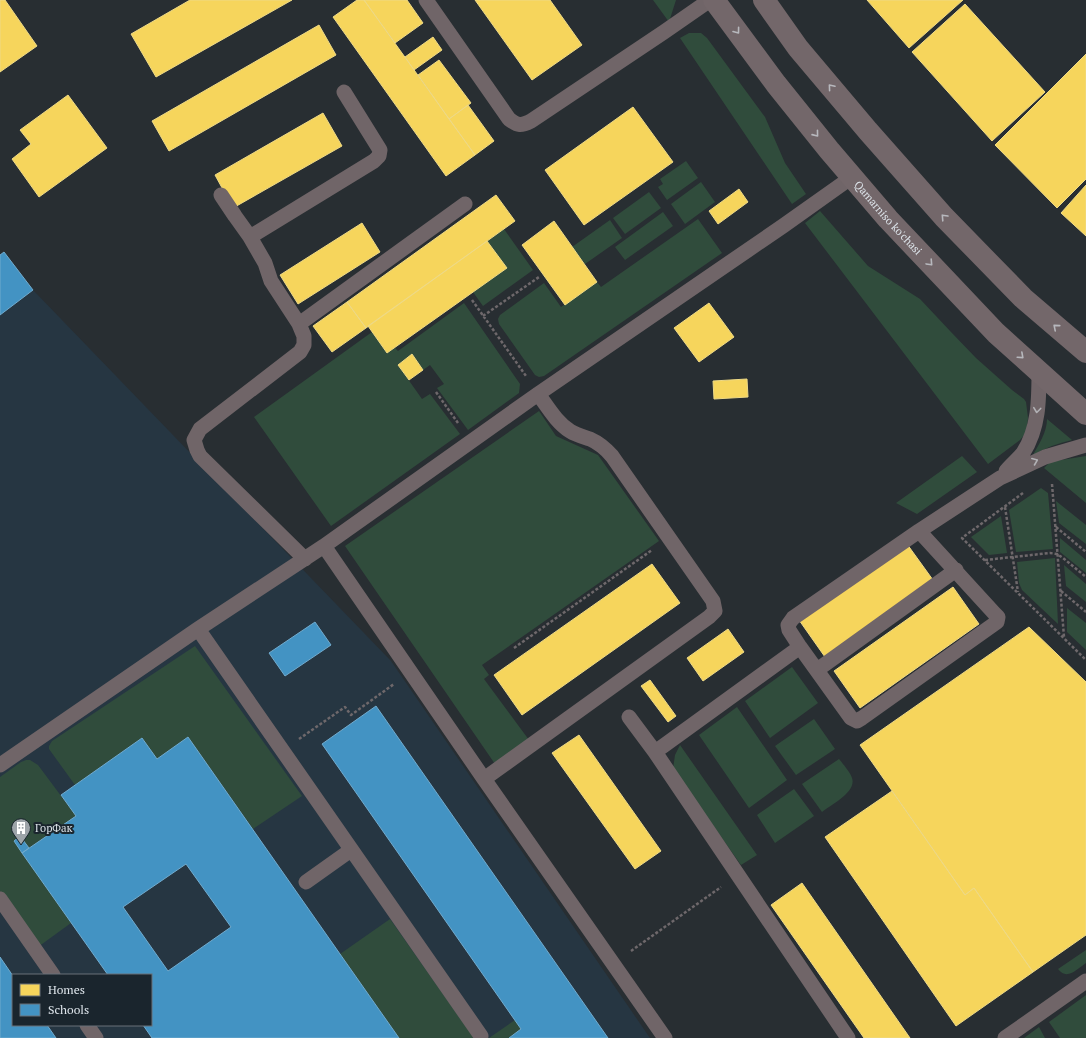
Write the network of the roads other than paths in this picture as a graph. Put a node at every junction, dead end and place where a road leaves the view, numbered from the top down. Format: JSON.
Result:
{"nodes":[{"id":1,"x":426,"y":0,"type":"edge"},
{"id":2,"x":710,"y":0,"type":"edge"},
{"id":3,"x":714,"y":0,"type":"edge"},
{"id":4,"x":764,"y":0,"type":"edge"},
{"id":5,"x":344,"y":92,"type":"dead end"},
{"id":6,"x":852,"y":177,"type":"junction"},
{"id":7,"x":221,"y":196,"type":"dead end"},
{"id":8,"x":465,"y":204,"type":"dead end"},
{"id":9,"x":250,"y":237,"type":"junction"},
{"id":10,"x":300,"y":324,"type":"junction"},
{"id":11,"x":1086,"y":352,"type":"edge"},
{"id":12,"x":1039,"y":371,"type":"junction"},
{"id":13,"x":538,"y":394,"type":"junction"},
{"id":14,"x":1086,"y":414,"type":"edge"},
{"id":15,"x":1086,"y":445,"type":"edge"},
{"id":16,"x":1000,"y":478,"type":"junction"},
{"id":17,"x":919,"y":531,"type":"junction"},
{"id":18,"x":324,"y":546,"type":"junction"},
{"id":19,"x":305,"y":559,"type":"junction"},
{"id":20,"x":956,"y":570,"type":"junction"},
{"id":21,"x":198,"y":629,"type":"junction"},
{"id":22,"x":800,"y":647,"type":"junction"},
{"id":23,"x":817,"y":670,"type":"junction"},
{"id":24,"x":629,"y":717,"type":"dead end"},
{"id":25,"x":655,"y":752,"type":"junction"},
{"id":26,"x":0,"y":765,"type":"edge"},
{"id":27,"x":484,"y":779,"type":"junction"},
{"id":28,"x":351,"y":850,"type":"junction"},
{"id":29,"x":306,"y":882,"type":"dead end"},
{"id":30,"x":0,"y":899,"type":"edge"},
{"id":31,"x":52,"y":974,"type":"edge"},
{"id":32,"x":1086,"y":981,"type":"edge"},
{"id":33,"x":88,"y":1026,"type":"edge"},
{"id":34,"x":481,"y":1036,"type":"dead end"},
{"id":35,"x":96,"y":1038,"type":"edge"},
{"id":36,"x":665,"y":1038,"type":"edge"},
{"id":37,"x":848,"y":1038,"type":"edge"},
{"id":38,"x":1005,"y":1038,"type":"edge"}],
"edges":[{"from":1,"to":2,"type":"lane"},
{"from":3,"to":6,"type":"main road","name":"Qamarniso ko'chasi","one_way":true},
{"from":11,"to":4,"type":"main road","one_way":true},
{"from":5,"to":9,"type":"lane"},
{"from":6,"to":12,"type":"main road","name":"Qamarniso ko'chasi","one_way":true},
{"from":6,"to":13,"type":"lane"},
{"from":7,"to":9,"type":"lane"},
{"from":8,"to":10,"type":"lane"},
{"from":9,"to":10,"type":"lane"},
{"from":10,"to":19,"type":"lane"},
{"from":12,"to":14,"type":"main road","name":"Qamarniso ko'chasi"},
{"from":12,"to":16,"type":"lane","one_way":true},
{"from":13,"to":18,"type":"lane"},
{"from":13,"to":27,"type":"lane"},
{"from":16,"to":15,"type":"lane","one_way":true},
{"from":16,"to":17,"type":"lane"},
{"from":17,"to":20,"type":"lane"},
{"from":17,"to":22,"type":"lane"},
{"from":18,"to":19,"type":"lane"},
{"from":18,"to":27,"type":"lane"},
{"from":19,"to":21,"type":"lane"},
{"from":20,"to":23,"type":"lane"},
{"from":20,"to":23,"type":"lane"},
{"from":21,"to":26,"type":"lane"},
{"from":21,"to":28,"type":"lane"},
{"from":22,"to":23,"type":"lane"},
{"from":22,"to":25,"type":"lane"},
{"from":24,"to":25,"type":"lane"},
{"from":25,"to":37,"type":"lane"},
{"from":27,"to":36,"type":"lane"},
{"from":28,"to":29,"type":"lane"},
{"from":28,"to":34,"type":"lane"},
{"from":30,"to":31,"type":"lane"},
{"from":32,"to":38,"type":"lane"},
{"from":33,"to":35,"type":"lane"}]}
